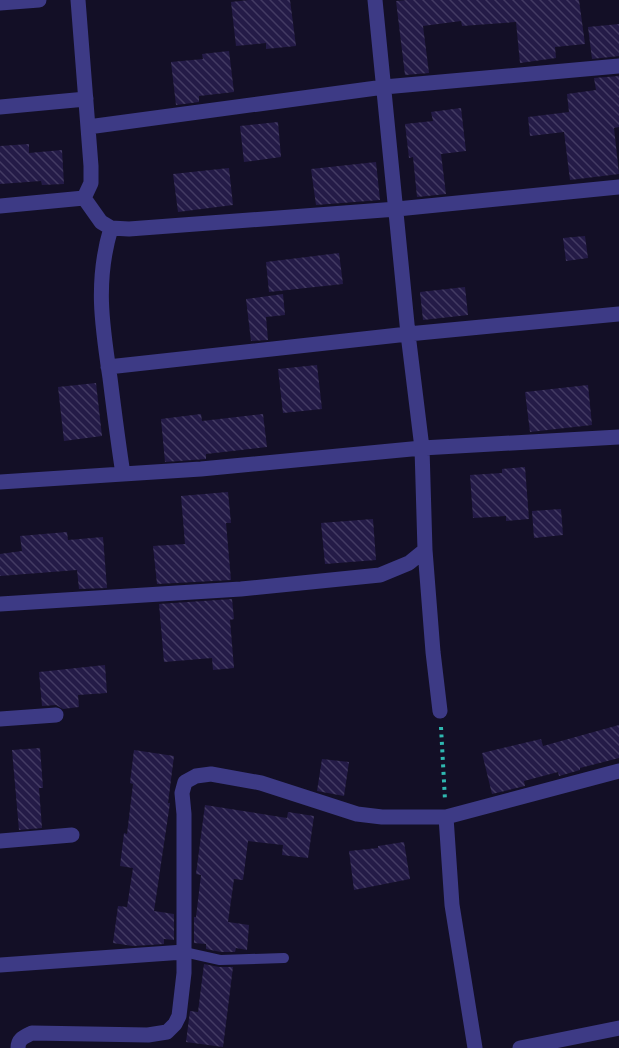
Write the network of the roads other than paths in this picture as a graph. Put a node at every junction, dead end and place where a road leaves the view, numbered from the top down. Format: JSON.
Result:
{"nodes":[{"id":1,"x":39,"y":0,"type":"edge"},
{"id":2,"x":78,"y":0,"type":"edge"},
{"id":3,"x":375,"y":0,"type":"edge"},
{"id":4,"x":0,"y":3,"type":"edge"},
{"id":5,"x":619,"y":66,"type":"edge"},
{"id":6,"x":384,"y":87,"type":"junction"},
{"id":7,"x":86,"y":99,"type":"junction"},
{"id":8,"x":0,"y":107,"type":"edge"},
{"id":9,"x":88,"y":127,"type":"junction"},
{"id":10,"x":619,"y":187,"type":"edge"},
{"id":11,"x":84,"y":198,"type":"junction"},
{"id":12,"x":0,"y":206,"type":"edge"},
{"id":13,"x":397,"y":209,"type":"junction"},
{"id":14,"x":111,"y":228,"type":"junction"},
{"id":15,"x":619,"y":314,"type":"edge"},
{"id":16,"x":408,"y":334,"type":"junction"},
{"id":17,"x":108,"y":367,"type":"junction"},
{"id":18,"x":619,"y":437,"type":"edge"},
{"id":19,"x":422,"y":448,"type":"junction"},
{"id":20,"x":123,"y":474,"type":"junction"},
{"id":21,"x":0,"y":482,"type":"edge"},
{"id":22,"x":425,"y":550,"type":"junction"},
{"id":23,"x":0,"y":604,"type":"edge"},
{"id":24,"x":440,"y":711,"type":"road end"},
{"id":25,"x":56,"y":715,"type":"dead end"},
{"id":26,"x":0,"y":719,"type":"edge"},
{"id":27,"x":619,"y":771,"type":"edge"},
{"id":28,"x":446,"y":817,"type":"junction"},
{"id":29,"x":72,"y":835,"type":"dead end"},
{"id":30,"x":0,"y":841,"type":"edge"},
{"id":31,"x":183,"y":952,"type":"junction"},
{"id":32,"x":284,"y":958,"type":"dead end"},
{"id":33,"x":0,"y":965,"type":"edge"},
{"id":34,"x":619,"y":1028,"type":"edge"},
{"id":35,"x":18,"y":1048,"type":"edge"},
{"id":36,"x":475,"y":1048,"type":"edge"},
{"id":37,"x":520,"y":1048,"type":"edge"}],
"edges":[{"from":1,"to":4,"type":"street"},
{"from":2,"to":7,"type":"street"},
{"from":3,"to":6,"type":"street"},
{"from":5,"to":6,"type":"street"},
{"from":6,"to":9,"type":"street"},
{"from":6,"to":13,"type":"street"},
{"from":7,"to":8,"type":"street"},
{"from":7,"to":9,"type":"street"},
{"from":9,"to":11,"type":"street"},
{"from":10,"to":13,"type":"street"},
{"from":11,"to":12,"type":"street"},
{"from":11,"to":14,"type":"street"},
{"from":13,"to":14,"type":"street"},
{"from":13,"to":16,"type":"street"},
{"from":14,"to":17,"type":"street"},
{"from":15,"to":16,"type":"street"},
{"from":16,"to":17,"type":"street"},
{"from":16,"to":19,"type":"street"},
{"from":17,"to":20,"type":"street"},
{"from":18,"to":19,"type":"street"},
{"from":19,"to":20,"type":"street"},
{"from":19,"to":22,"type":"street"},
{"from":20,"to":21,"type":"street"},
{"from":22,"to":23,"type":"street"},
{"from":22,"to":24,"type":"street"},
{"from":25,"to":26,"type":"street"},
{"from":27,"to":28,"type":"street"},
{"from":28,"to":31,"type":"street"},
{"from":28,"to":36,"type":"street"},
{"from":29,"to":30,"type":"street"},
{"from":31,"to":32,"type":"lane"},
{"from":31,"to":33,"type":"street"},
{"from":31,"to":35,"type":"street"},
{"from":34,"to":37,"type":"street"}]}
